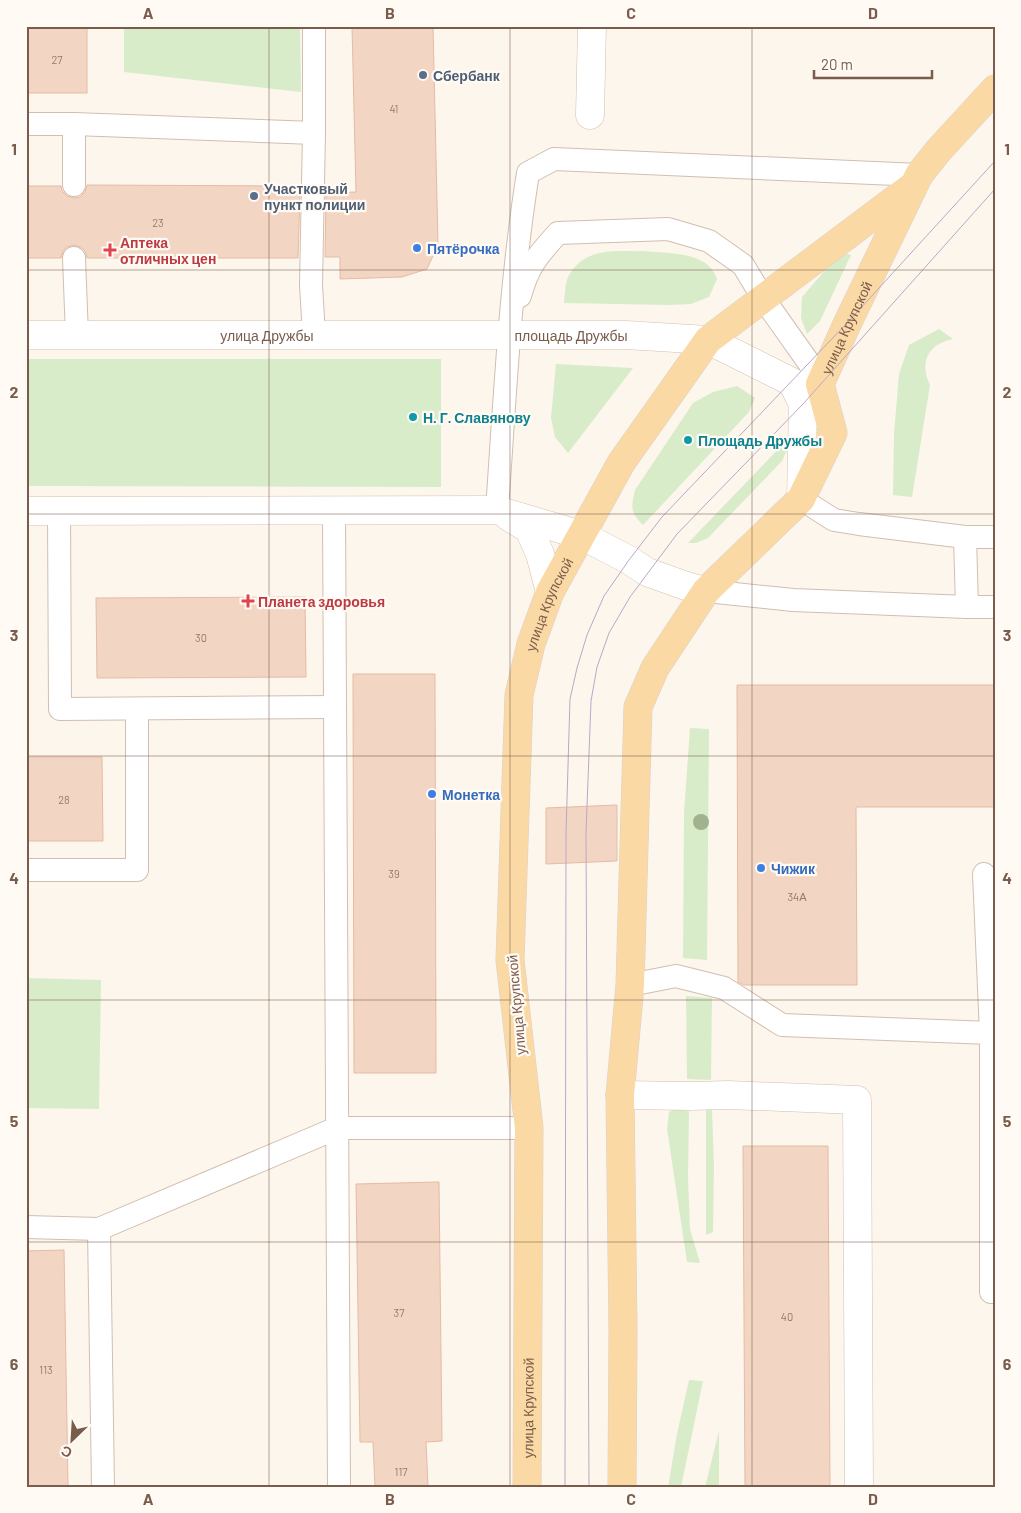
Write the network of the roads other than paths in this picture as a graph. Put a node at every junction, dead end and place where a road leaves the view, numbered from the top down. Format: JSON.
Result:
{"nodes":[{"id":1,"x":314,"y":26,"type":"edge"},
{"id":2,"x":592,"y":26,"type":"edge"},
{"id":3,"x":995,"y":89,"type":"edge"},
{"id":4,"x":590,"y":115,"type":"dead end"},
{"id":5,"x":26,"y":124,"type":"edge"},
{"id":6,"x":74,"y":124,"type":"junction"},
{"id":7,"x":314,"y":133,"type":"junction"},
{"id":8,"x":916,"y":180,"type":"junction"},
{"id":9,"x":74,"y":186,"type":"dead end"},
{"id":10,"x":74,"y":258,"type":"dead end"},
{"id":11,"x":763,"y":298,"type":"junction"},
{"id":12,"x":26,"y":335,"type":"edge"},
{"id":13,"x":314,"y":335,"type":"junction"},
{"id":14,"x":508,"y":335,"type":"junction"},
{"id":15,"x":77,"y":336,"type":"junction"},
{"id":16,"x":708,"y":340,"type":"junction"},
{"id":17,"x":820,"y":384,"type":"junction"},
{"id":18,"x":801,"y":499,"type":"junction"},
{"id":19,"x":334,"y":510,"type":"junction"},
{"id":20,"x":497,"y":510,"type":"junction"},
{"id":21,"x":26,"y":511,"type":"edge"},
{"id":22,"x":59,"y":511,"type":"junction"},
{"id":23,"x":582,"y":535,"type":"junction"},
{"id":24,"x":965,"y":537,"type":"junction"},
{"id":25,"x":995,"y":538,"type":"edge"},
{"id":26,"x":706,"y":591,"type":"junction"},
{"id":27,"x":550,"y":592,"type":"junction"},
{"id":28,"x":967,"y":607,"type":"junction"},
{"id":29,"x":995,"y":607,"type":"edge"},
{"id":30,"x":335,"y":707,"type":"junction"},
{"id":31,"x":137,"y":709,"type":"junction"},
{"id":32,"x":26,"y":870,"type":"edge"},
{"id":33,"x":984,"y":874,"type":"dead end"},
{"id":34,"x":630,"y":985,"type":"junction"},
{"id":35,"x":991,"y":1033,"type":"junction"},
{"id":36,"x":620,"y":1095,"type":"junction"},
{"id":37,"x":337,"y":1128,"type":"junction"},
{"id":38,"x":529,"y":1128,"type":"junction"},
{"id":39,"x":26,"y":1227,"type":"edge"},
{"id":40,"x":99,"y":1229,"type":"junction"},
{"id":41,"x":995,"y":1292,"type":"edge"},
{"id":42,"x":102,"y":1487,"type":"edge"},
{"id":43,"x":339,"y":1487,"type":"edge"},
{"id":44,"x":527,"y":1487,"type":"edge"},
{"id":45,"x":622,"y":1487,"type":"edge"},
{"id":46,"x":859,"y":1487,"type":"edge"}],
"edges":[{"from":1,"to":7,"type":"lane"},
{"from":2,"to":4,"type":"main road"},
{"from":3,"to":8,"type":"main road","name":"улица Крупской"},
{"from":5,"to":6,"type":"lane"},
{"from":6,"to":7,"type":"lane"},
{"from":6,"to":9,"type":"lane"},
{"from":7,"to":13,"type":"lane"},
{"from":8,"to":11,"type":"main road","name":"улица Крупской"},
{"from":8,"to":14,"type":"lane"},
{"from":8,"to":17,"type":"main road","name":"улица Крупской"},
{"from":10,"to":15,"type":"lane"},
{"from":11,"to":14,"type":"lane","name":"площадь Дружбы"},
{"from":11,"to":16,"type":"main road","name":"улица Крупской"},
{"from":11,"to":17,"type":"lane","name":"площадь Дружбы"},
{"from":12,"to":15,"type":"main road","name":"улица Дружбы"},
{"from":13,"to":14,"type":"main road","name":"улица Дружбы"},
{"from":13,"to":15,"type":"main road","name":"улица Дружбы"},
{"from":14,"to":16,"type":"main road","name":"площадь Дружбы"},
{"from":14,"to":20,"type":"lane"},
{"from":16,"to":18,"type":"main road","name":"площадь Дружбы"},
{"from":16,"to":23,"type":"main road","name":"улица Крупской"},
{"from":17,"to":18,"type":"main road","name":"улица Крупской"},
{"from":18,"to":24,"type":"lane"},
{"from":18,"to":26,"type":"main road"},
{"from":19,"to":20,"type":"main road"},
{"from":19,"to":22,"type":"main road"},
{"from":19,"to":30,"type":"lane"},
{"from":20,"to":23,"type":"main road"},
{"from":20,"to":27,"type":"main road"},
{"from":21,"to":22,"type":"main road"},
{"from":22,"to":31,"type":"lane"},
{"from":23,"to":26,"type":"main road"},
{"from":23,"to":27,"type":"main road","name":"улица Крупской"},
{"from":24,"to":25,"type":"lane"},
{"from":24,"to":28,"type":"lane"},
{"from":26,"to":28,"type":"lane"},
{"from":26,"to":34,"type":"main road"},
{"from":27,"to":38,"type":"main road","name":"улица Крупской"},
{"from":28,"to":29,"type":"lane"},
{"from":30,"to":31,"type":"lane"},
{"from":30,"to":37,"type":"lane"},
{"from":31,"to":32,"type":"lane"},
{"from":33,"to":35,"type":"lane"},
{"from":34,"to":35,"type":"lane"},
{"from":34,"to":36,"type":"main road"},
{"from":35,"to":41,"type":"lane"},
{"from":36,"to":45,"type":"main road"},
{"from":36,"to":46,"type":"main road"},
{"from":37,"to":38,"type":"lane"},
{"from":37,"to":40,"type":"lane"},
{"from":37,"to":43,"type":"lane"},
{"from":38,"to":44,"type":"main road","name":"улица Крупской"},
{"from":39,"to":40,"type":"lane"},
{"from":40,"to":42,"type":"lane"}]}
